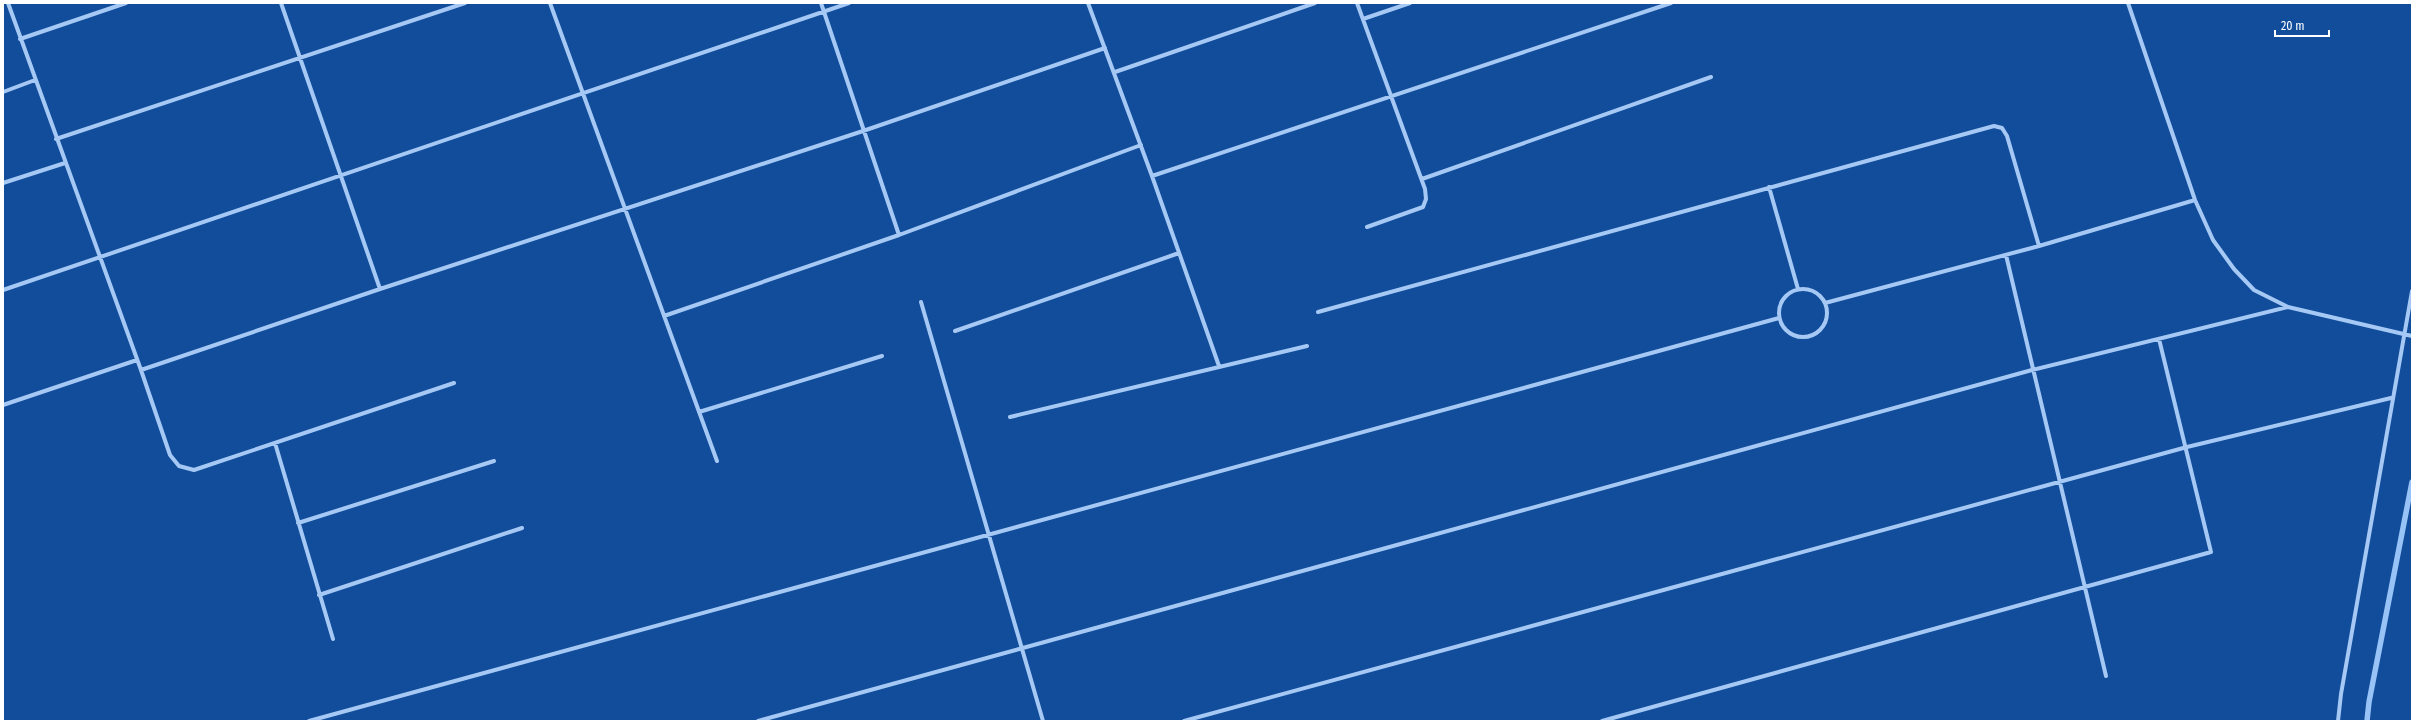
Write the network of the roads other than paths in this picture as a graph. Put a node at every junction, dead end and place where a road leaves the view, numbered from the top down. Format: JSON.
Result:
{"nodes":[{"id":1,"x":8,"y":3,"type":"edge"},
{"id":2,"x":126,"y":3,"type":"edge"},
{"id":3,"x":281,"y":3,"type":"edge"},
{"id":4,"x":465,"y":3,"type":"edge"},
{"id":5,"x":550,"y":3,"type":"edge"},
{"id":6,"x":821,"y":3,"type":"edge"},
{"id":7,"x":849,"y":3,"type":"edge"},
{"id":8,"x":1088,"y":3,"type":"edge"},
{"id":9,"x":1315,"y":3,"type":"edge"},
{"id":10,"x":1358,"y":3,"type":"edge"},
{"id":11,"x":1410,"y":3,"type":"edge"},
{"id":12,"x":1671,"y":3,"type":"edge"},
{"id":13,"x":2128,"y":3,"type":"edge"},
{"id":14,"x":824,"y":12,"type":"junction"},
{"id":15,"x":1363,"y":19,"type":"junction"},
{"id":16,"x":20,"y":39,"type":"junction"},
{"id":17,"x":1105,"y":48,"type":"junction"},
{"id":18,"x":301,"y":59,"type":"junction"},
{"id":19,"x":1115,"y":72,"type":"junction"},
{"id":20,"x":1711,"y":77,"type":"dead end"},
{"id":21,"x":36,"y":80,"type":"junction"},
{"id":22,"x":3,"y":92,"type":"edge"},
{"id":23,"x":583,"y":94,"type":"junction"},
{"id":24,"x":1392,"y":98,"type":"junction"},
{"id":25,"x":863,"y":131,"type":"junction"},
{"id":26,"x":56,"y":139,"type":"junction"},
{"id":27,"x":1141,"y":145,"type":"junction"},
{"id":28,"x":65,"y":163,"type":"junction"},
{"id":29,"x":341,"y":176,"type":"junction"},
{"id":30,"x":1152,"y":176,"type":"junction"},
{"id":31,"x":1422,"y":179,"type":"junction"},
{"id":32,"x":3,"y":183,"type":"edge"},
{"id":33,"x":1769,"y":187,"type":"junction"},
{"id":34,"x":2195,"y":200,"type":"junction"},
{"id":35,"x":624,"y":209,"type":"junction"},
{"id":36,"x":1367,"y":228,"type":"dead end"},
{"id":37,"x":899,"y":235,"type":"junction"},
{"id":38,"x":2039,"y":246,"type":"junction"},
{"id":39,"x":1179,"y":253,"type":"junction"},
{"id":40,"x":2006,"y":254,"type":"junction"},
{"id":41,"x":99,"y":258,"type":"junction"},
{"id":42,"x":380,"y":289,"type":"junction"},
{"id":43,"x":3,"y":290,"type":"edge"},
{"id":44,"x":1798,"y":290,"type":"junction"},
{"id":45,"x":2412,"y":291,"type":"edge"},
{"id":46,"x":921,"y":302,"type":"dead end"},
{"id":47,"x":1825,"y":303,"type":"junction"},
{"id":48,"x":2288,"y":307,"type":"junction"},
{"id":49,"x":1318,"y":312,"type":"dead end"},
{"id":50,"x":664,"y":316,"type":"junction"},
{"id":51,"x":1779,"y":318,"type":"junction"},
{"id":52,"x":955,"y":331,"type":"dead end"},
{"id":53,"x":2403,"y":333,"type":"junction"},
{"id":54,"x":2412,"y":336,"type":"edge"},
{"id":55,"x":2160,"y":339,"type":"junction"},
{"id":56,"x":1307,"y":346,"type":"dead end"},
{"id":57,"x":882,"y":356,"type":"dead end"},
{"id":58,"x":137,"y":360,"type":"junction"},
{"id":59,"x":1219,"y":366,"type":"junction"},
{"id":60,"x":141,"y":370,"type":"junction"},
{"id":61,"x":2032,"y":370,"type":"junction"},
{"id":62,"x":454,"y":382,"type":"dead end"},
{"id":63,"x":2392,"y":398,"type":"junction"},
{"id":64,"x":3,"y":405,"type":"edge"},
{"id":65,"x":699,"y":412,"type":"junction"},
{"id":66,"x":1010,"y":417,"type":"dead end"},
{"id":67,"x":275,"y":443,"type":"junction"},
{"id":68,"x":2187,"y":447,"type":"junction"},
{"id":69,"x":494,"y":460,"type":"dead end"},
{"id":70,"x":717,"y":461,"type":"dead end"},
{"id":71,"x":2059,"y":483,"type":"junction"},
{"id":72,"x":298,"y":523,"type":"junction"},
{"id":73,"x":522,"y":528,"type":"dead end"},
{"id":74,"x":990,"y":534,"type":"junction"},
{"id":75,"x":2085,"y":588,"type":"junction"},
{"id":76,"x":319,"y":595,"type":"junction"},
{"id":77,"x":332,"y":639,"type":"dead end"},
{"id":78,"x":1022,"y":648,"type":"junction"},
{"id":79,"x":2106,"y":676,"type":"dead end"},
{"id":80,"x":309,"y":721,"type":"edge"},
{"id":81,"x":758,"y":721,"type":"edge"},
{"id":82,"x":1044,"y":721,"type":"edge"},
{"id":83,"x":1184,"y":721,"type":"edge"},
{"id":84,"x":1602,"y":721,"type":"edge"},
{"id":85,"x":2338,"y":721,"type":"edge"}],
"edges":[{"from":1,"to":16,"type":"street"},
{"from":2,"to":16,"type":"street"},
{"from":3,"to":18,"type":"street"},
{"from":4,"to":18,"type":"street"},
{"from":5,"to":23,"type":"street"},
{"from":6,"to":14,"type":"street"},
{"from":7,"to":14,"type":"street"},
{"from":8,"to":17,"type":"street"},
{"from":9,"to":19,"type":"street"},
{"from":10,"to":15,"type":"street"},
{"from":11,"to":15,"type":"street"},
{"from":12,"to":24,"type":"street"},
{"from":13,"to":34,"type":"street"},
{"from":14,"to":23,"type":"street"},
{"from":14,"to":25,"type":"street"},
{"from":15,"to":24,"type":"street"},
{"from":16,"to":21,"type":"street"},
{"from":17,"to":19,"type":"street"},
{"from":17,"to":25,"type":"street"},
{"from":18,"to":26,"type":"street"},
{"from":18,"to":29,"type":"street"},
{"from":19,"to":27,"type":"street"},
{"from":20,"to":31,"type":"street"},
{"from":21,"to":22,"type":"street"},
{"from":21,"to":26,"type":"street"},
{"from":23,"to":29,"type":"street"},
{"from":23,"to":35,"type":"street"},
{"from":24,"to":30,"type":"street"},
{"from":24,"to":31,"type":"street"},
{"from":25,"to":35,"type":"street"},
{"from":25,"to":37,"type":"street"},
{"from":26,"to":28,"type":"street"},
{"from":27,"to":30,"type":"street"},
{"from":27,"to":37,"type":"street"},
{"from":28,"to":32,"type":"street"},
{"from":28,"to":41,"type":"street"},
{"from":29,"to":41,"type":"street"},
{"from":29,"to":42,"type":"street"},
{"from":30,"to":39,"type":"street"},
{"from":31,"to":36,"type":"street"},
{"from":33,"to":38,"type":"street"},
{"from":33,"to":44,"type":"street"},
{"from":33,"to":49,"type":"street"},
{"from":34,"to":38,"type":"street"},
{"from":34,"to":48,"type":"street"},
{"from":35,"to":42,"type":"street"},
{"from":35,"to":50,"type":"street"},
{"from":37,"to":50,"type":"street"},
{"from":38,"to":40,"type":"street"},
{"from":39,"to":52,"type":"street"},
{"from":39,"to":59,"type":"street"},
{"from":40,"to":47,"type":"street"},
{"from":40,"to":61,"type":"street"},
{"from":41,"to":43,"type":"street"},
{"from":41,"to":58,"type":"street"},
{"from":42,"to":60,"type":"street"},
{"from":44,"to":47,"type":"street"},
{"from":44,"to":51,"type":"street"},
{"from":45,"to":53,"type":"street"},
{"from":46,"to":74,"type":"street"},
{"from":47,"to":51,"type":"street"},
{"from":48,"to":53,"type":"street"},
{"from":48,"to":55,"type":"street"},
{"from":50,"to":65,"type":"street"},
{"from":51,"to":74,"type":"street"},
{"from":53,"to":54,"type":"street"},
{"from":53,"to":63,"type":"street"},
{"from":55,"to":61,"type":"street"},
{"from":55,"to":68,"type":"street"},
{"from":56,"to":59,"type":"street"},
{"from":57,"to":65,"type":"street"},
{"from":58,"to":60,"type":"street"},
{"from":58,"to":64,"type":"street"},
{"from":59,"to":66,"type":"street"},
{"from":60,"to":67,"type":"street"},
{"from":61,"to":71,"type":"street"},
{"from":61,"to":78,"type":"street"},
{"from":62,"to":67,"type":"street"},
{"from":63,"to":68,"type":"street"},
{"from":63,"to":85,"type":"street"},
{"from":65,"to":70,"type":"street"},
{"from":67,"to":72,"type":"street"},
{"from":68,"to":71,"type":"street"},
{"from":68,"to":75,"type":"street"},
{"from":69,"to":72,"type":"street"},
{"from":71,"to":75,"type":"street"},
{"from":71,"to":83,"type":"street"},
{"from":72,"to":76,"type":"street"},
{"from":73,"to":76,"type":"street"},
{"from":74,"to":78,"type":"street"},
{"from":74,"to":80,"type":"street"},
{"from":75,"to":79,"type":"street"},
{"from":75,"to":84,"type":"street"},
{"from":76,"to":77,"type":"street"},
{"from":78,"to":81,"type":"street"},
{"from":78,"to":82,"type":"street"}]}
